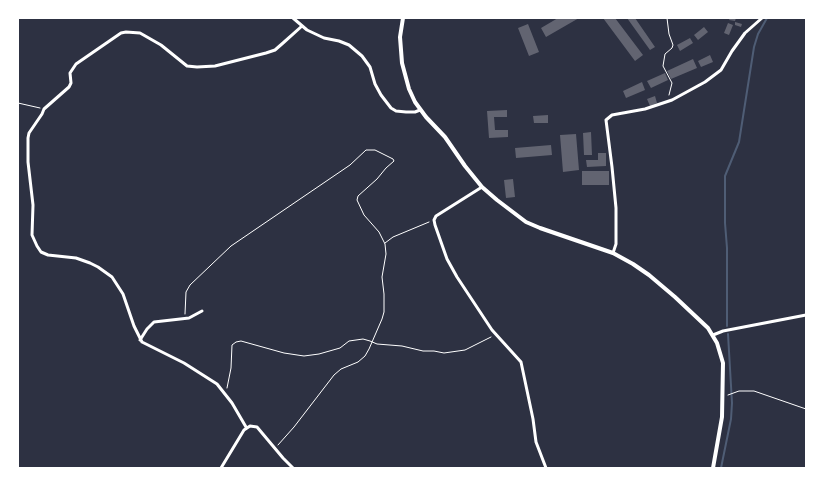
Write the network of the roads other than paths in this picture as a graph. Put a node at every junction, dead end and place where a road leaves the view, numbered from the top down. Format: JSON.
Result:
{"nodes":[{"id":1,"x":293,"y":18,"type":"edge"},
{"id":2,"x":403,"y":18,"type":"edge"},
{"id":3,"x":762,"y":18,"type":"edge"},
{"id":4,"x":302,"y":26,"type":"junction"},
{"id":5,"x":420,"y":110,"type":"junction"},
{"id":6,"x":482,"y":187,"type":"junction"},
{"id":7,"x":613,"y":253,"type":"junction"},
{"id":8,"x":202,"y":311,"type":"dead end"},
{"id":9,"x":806,"y":314,"type":"edge"},
{"id":10,"x":713,"y":335,"type":"junction"},
{"id":11,"x":140,"y":340,"type":"junction"},
{"id":12,"x":246,"y":427,"type":"junction"},
{"id":13,"x":221,"y":468,"type":"edge"},
{"id":14,"x":293,"y":468,"type":"edge"},
{"id":15,"x":546,"y":468,"type":"edge"},
{"id":16,"x":713,"y":468,"type":"edge"}],
"edges":[{"from":1,"to":4,"type":"street"},
{"from":2,"to":5,"type":"street"},
{"from":3,"to":7,"type":"street"},
{"from":4,"to":5,"type":"street"},
{"from":4,"to":11,"type":"street"},
{"from":5,"to":6,"type":"street"},
{"from":6,"to":7,"type":"street"},
{"from":6,"to":15,"type":"street"},
{"from":7,"to":10,"type":"street"},
{"from":8,"to":11,"type":"street"},
{"from":9,"to":10,"type":"street"},
{"from":10,"to":16,"type":"street"},
{"from":11,"to":12,"type":"street"},
{"from":12,"to":13,"type":"street"},
{"from":12,"to":14,"type":"street"}]}
